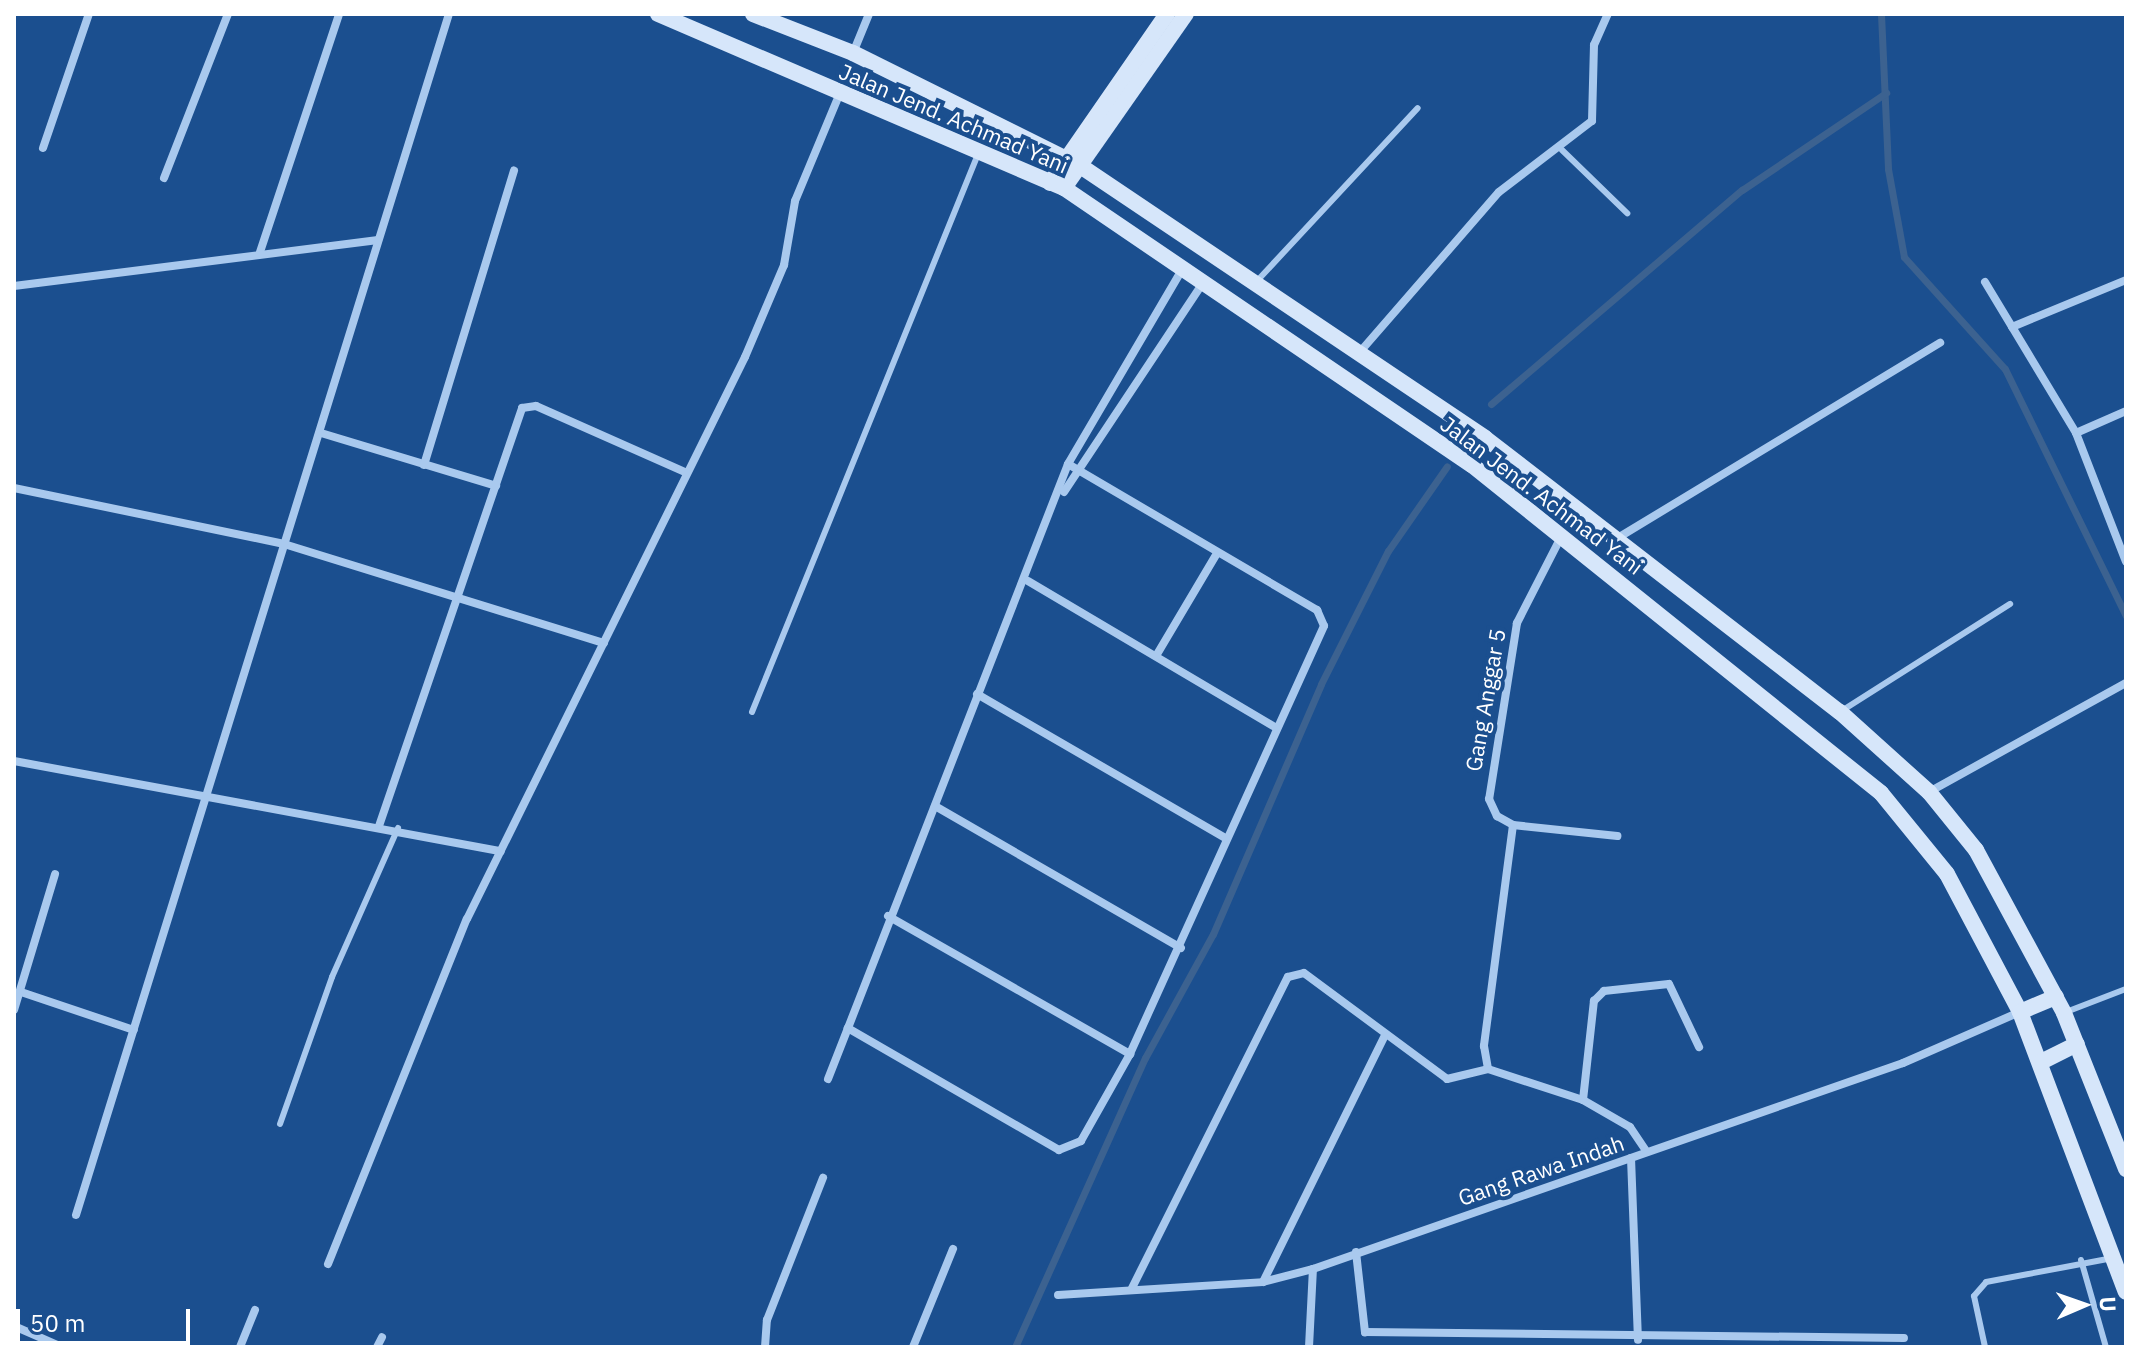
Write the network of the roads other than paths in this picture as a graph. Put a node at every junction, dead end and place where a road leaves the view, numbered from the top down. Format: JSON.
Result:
{"nodes":[{"id":1,"x":89,"y":14,"type":"edge"},
{"id":2,"x":228,"y":14,"type":"edge"},
{"id":3,"x":339,"y":14,"type":"edge"},
{"id":4,"x":449,"y":14,"type":"edge"},
{"id":5,"x":658,"y":14,"type":"edge"},
{"id":6,"x":753,"y":14,"type":"edge"},
{"id":7,"x":869,"y":14,"type":"edge"},
{"id":8,"x":1167,"y":14,"type":"edge"},
{"id":9,"x":1186,"y":14,"type":"edge"},
{"id":10,"x":1608,"y":14,"type":"edge"},
{"id":11,"x":853,"y":53,"type":"junction"},
{"id":12,"x":840,"y":93,"type":"junction"},
{"id":13,"x":1418,"y":108,"type":"dead end"},
{"id":14,"x":43,"y":148,"type":"dead end"},
{"id":15,"x":1562,"y":150,"type":"junction"},
{"id":16,"x":978,"y":154,"type":"junction"},
{"id":17,"x":1072,"y":162,"type":"junction"},
{"id":18,"x":514,"y":170,"type":"dead end"},
{"id":19,"x":164,"y":178,"type":"dead end"},
{"id":20,"x":1057,"y":186,"type":"junction"},
{"id":21,"x":1627,"y":213,"type":"dead end"},
{"id":22,"x":378,"y":240,"type":"junction"},
{"id":23,"x":260,"y":252,"type":"junction"},
{"id":24,"x":1180,"y":273,"type":"junction"},
{"id":25,"x":2126,"y":280,"type":"edge"},
{"id":26,"x":1985,"y":282,"type":"dead end"},
{"id":27,"x":1254,"y":285,"type":"junction"},
{"id":28,"x":14,"y":286,"type":"edge"},
{"id":29,"x":1201,"y":286,"type":"junction"},
{"id":30,"x":2012,"y":327,"type":"junction"},
{"id":31,"x":1940,"y":343,"type":"dead end"},
{"id":32,"x":1359,"y":354,"type":"junction"},
{"id":33,"x":2126,"y":411,"type":"edge"},
{"id":34,"x":1464,"y":423,"type":"junction"},
{"id":35,"x":321,"y":433,"type":"junction"},
{"id":36,"x":2076,"y":433,"type":"junction"},
{"id":37,"x":1448,"y":450,"type":"junction"},
{"id":38,"x":1068,"y":464,"type":"junction"},
{"id":39,"x":424,"y":465,"type":"junction"},
{"id":40,"x":1080,"y":471,"type":"junction"},
{"id":41,"x":687,"y":473,"type":"junction"},
{"id":42,"x":496,"y":486,"type":"junction"},
{"id":43,"x":14,"y":488,"type":"edge"},
{"id":44,"x":1061,"y":495,"type":"junction"},
{"id":45,"x":1563,"y":533,"type":"junction"},
{"id":46,"x":1615,"y":539,"type":"junction"},
{"id":47,"x":284,"y":544,"type":"junction"},
{"id":48,"x":1216,"y":555,"type":"junction"},
{"id":49,"x":2126,"y":562,"type":"edge"},
{"id":50,"x":1028,"y":581,"type":"junction"},
{"id":51,"x":456,"y":597,"type":"junction"},
{"id":52,"x":2010,"y":604,"type":"dead end"},
{"id":53,"x":604,"y":643,"type":"junction"},
{"id":54,"x":1156,"y":656,"type":"junction"},
{"id":55,"x":2126,"y":683,"type":"edge"},
{"id":56,"x":977,"y":694,"type":"junction"},
{"id":57,"x":752,"y":712,"type":"dead end"},
{"id":58,"x":1840,"y":712,"type":"junction"},
{"id":59,"x":1277,"y":728,"type":"junction"},
{"id":60,"x":14,"y":761,"type":"edge"},
{"id":61,"x":1929,"y":792,"type":"junction"},
{"id":62,"x":210,"y":795,"type":"junction"},
{"id":63,"x":935,"y":806,"type":"junction"},
{"id":64,"x":1513,"y":825,"type":"junction"},
{"id":65,"x":379,"y":826,"type":"junction"},
{"id":66,"x":398,"y":828,"type":"junction"},
{"id":67,"x":1617,"y":836,"type":"dead end"},
{"id":68,"x":1225,"y":838,"type":"junction"},
{"id":69,"x":501,"y":851,"type":"junction"},
{"id":70,"x":55,"y":874,"type":"dead end"},
{"id":71,"x":888,"y":916,"type":"junction"},
{"id":72,"x":1181,"y":948,"type":"junction"},
{"id":73,"x":2126,"y":989,"type":"edge"},
{"id":74,"x":21,"y":992,"type":"junction"},
{"id":75,"x":2056,"y":997,"type":"junction"},
{"id":76,"x":14,"y":1010,"type":"edge"},
{"id":77,"x":2020,"y":1012,"type":"junction"},
{"id":78,"x":2064,"y":1013,"type":"junction"},
{"id":79,"x":848,"y":1028,"type":"junction"},
{"id":80,"x":134,"y":1030,"type":"junction"},
{"id":81,"x":1385,"y":1035,"type":"junction"},
{"id":82,"x":2077,"y":1044,"type":"junction"},
{"id":83,"x":1699,"y":1047,"type":"dead end"},
{"id":84,"x":1130,"y":1054,"type":"junction"},
{"id":85,"x":2041,"y":1062,"type":"junction"},
{"id":86,"x":1488,"y":1069,"type":"junction"},
{"id":87,"x":828,"y":1079,"type":"dead end"},
{"id":88,"x":1583,"y":1100,"type":"junction"},
{"id":89,"x":280,"y":1124,"type":"dead end"},
{"id":90,"x":1647,"y":1152,"type":"junction"},
{"id":91,"x":1631,"y":1158,"type":"junction"},
{"id":92,"x":2126,"y":1169,"type":"edge"},
{"id":93,"x":823,"y":1178,"type":"dead end"},
{"id":94,"x":76,"y":1215,"type":"dead end"},
{"id":95,"x":953,"y":1249,"type":"dead end"},
{"id":96,"x":1356,"y":1252,"type":"junction"},
{"id":97,"x":2116,"y":1258,"type":"junction"},
{"id":98,"x":2081,"y":1260,"type":"junction"},
{"id":99,"x":328,"y":1264,"type":"dead end"},
{"id":100,"x":1313,"y":1269,"type":"junction"},
{"id":101,"x":1263,"y":1282,"type":"junction"},
{"id":102,"x":1132,"y":1288,"type":"junction"},
{"id":103,"x":2126,"y":1292,"type":"edge"},
{"id":104,"x":1058,"y":1295,"type":"dead end"},
{"id":105,"x":255,"y":1310,"type":"dead end"},
{"id":106,"x":14,"y":1326,"type":"edge"},
{"id":107,"x":382,"y":1337,"type":"dead end"},
{"id":108,"x":1904,"y":1338,"type":"dead end"},
{"id":109,"x":1638,"y":1340,"type":"junction"},
{"id":110,"x":62,"y":1347,"type":"edge"},
{"id":111,"x":240,"y":1347,"type":"edge"},
{"id":112,"x":377,"y":1347,"type":"edge"},
{"id":113,"x":765,"y":1347,"type":"edge"},
{"id":114,"x":913,"y":1347,"type":"edge"},
{"id":115,"x":1309,"y":1347,"type":"edge"},
{"id":116,"x":1985,"y":1347,"type":"edge"},
{"id":117,"x":2106,"y":1347,"type":"edge"}],
"edges":[{"from":1,"to":14,"type":"street"},
{"from":2,"to":19,"type":"street"},
{"from":3,"to":23,"type":"street"},
{"from":4,"to":22,"type":"street"},
{"from":5,"to":12,"type":"street","name":"Jalan Jend. Achmad Yani"},
{"from":6,"to":11,"type":"street","name":"Jalan Jend. Achmad Yani"},
{"from":7,"to":11,"type":"street"},
{"from":8,"to":17,"type":"street"},
{"from":9,"to":17,"type":"street"},
{"from":10,"to":15,"type":"street"},
{"from":11,"to":17,"type":"street","name":"Jalan Jend. Achmad Yani"},
{"from":12,"to":16,"type":"street","name":"Jalan Jend. Achmad Yani"},
{"from":12,"to":41,"type":"street"},
{"from":13,"to":27,"type":"lane"},
{"from":15,"to":21,"type":"lane"},
{"from":15,"to":32,"type":"street"},
{"from":16,"to":20,"type":"street","name":"Jalan Jend. Achmad Yani"},
{"from":16,"to":57,"type":"lane"},
{"from":17,"to":20,"type":"street"},
{"from":17,"to":27,"type":"street","name":"Jalan Jend. Achmad Yani"},
{"from":18,"to":39,"type":"street"},
{"from":20,"to":24,"type":"street","name":"Jalan Jend. Achmad Yani"},
{"from":22,"to":23,"type":"street"},
{"from":22,"to":35,"type":"street"},
{"from":23,"to":28,"type":"street"},
{"from":24,"to":29,"type":"street","name":"Jalan Jend. Achmad Yani"},
{"from":24,"to":38,"type":"street"},
{"from":25,"to":30,"type":"street"},
{"from":26,"to":30,"type":"street"},
{"from":27,"to":32,"type":"street","name":"Jalan Jend. Achmad Yani"},
{"from":29,"to":37,"type":"street","name":"Jalan Jend. Achmad Yani"},
{"from":29,"to":40,"type":"street"},
{"from":30,"to":36,"type":"street"},
{"from":31,"to":46,"type":"street"},
{"from":32,"to":34,"type":"street","name":"Jalan Jend. Achmad Yani"},
{"from":33,"to":36,"type":"street"},
{"from":34,"to":37,"type":"street"},
{"from":34,"to":46,"type":"street","name":"Jalan Jend. Achmad Yani"},
{"from":35,"to":39,"type":"street"},
{"from":35,"to":47,"type":"street"},
{"from":36,"to":49,"type":"street"},
{"from":37,"to":45,"type":"street","name":"Jalan Jend. Achmad Yani"},
{"from":38,"to":40,"type":"street"},
{"from":38,"to":44,"type":"street"},
{"from":39,"to":42,"type":"street"},
{"from":40,"to":44,"type":"street"},
{"from":40,"to":48,"type":"street"},
{"from":41,"to":42,"type":"street"},
{"from":41,"to":53,"type":"street"},
{"from":42,"to":51,"type":"street"},
{"from":43,"to":47,"type":"street"},
{"from":44,"to":50,"type":"street"},
{"from":45,"to":64,"type":"street","name":"Gang Anggar 5"},
{"from":45,"to":77,"type":"street","name":"Jalan Jend. Achmad Yani"},
{"from":46,"to":58,"type":"street","name":"Jalan Jend. Achmad Yani"},
{"from":47,"to":51,"type":"street"},
{"from":47,"to":62,"type":"street"},
{"from":48,"to":54,"type":"street"},
{"from":48,"to":59,"type":"street"},
{"from":50,"to":54,"type":"street"},
{"from":50,"to":56,"type":"street"},
{"from":51,"to":53,"type":"street"},
{"from":51,"to":65,"type":"street"},
{"from":52,"to":58,"type":"lane"},
{"from":53,"to":69,"type":"street"},
{"from":54,"to":59,"type":"street"},
{"from":55,"to":61,"type":"street"},
{"from":56,"to":63,"type":"street"},
{"from":56,"to":68,"type":"street"},
{"from":58,"to":61,"type":"street","name":"Jalan Jend. Achmad Yani"},
{"from":59,"to":68,"type":"street"},
{"from":60,"to":62,"type":"street"},
{"from":61,"to":75,"type":"street","name":"Jalan Jend. Achmad Yani"},
{"from":62,"to":65,"type":"street"},
{"from":62,"to":80,"type":"street"},
{"from":63,"to":71,"type":"street"},
{"from":63,"to":72,"type":"street"},
{"from":64,"to":67,"type":"street"},
{"from":64,"to":86,"type":"street"},
{"from":65,"to":66,"type":"street"},
{"from":66,"to":69,"type":"street"},
{"from":66,"to":89,"type":"lane"},
{"from":68,"to":72,"type":"street"},
{"from":69,"to":99,"type":"street"},
{"from":70,"to":74,"type":"street"},
{"from":71,"to":79,"type":"street"},
{"from":71,"to":84,"type":"street"},
{"from":72,"to":84,"type":"street"},
{"from":73,"to":78,"type":"lane"},
{"from":74,"to":76,"type":"street"},
{"from":74,"to":80,"type":"street"},
{"from":75,"to":77,"type":"street"},
{"from":75,"to":78,"type":"street","name":"Jalan Jend. Achmad Yani"},
{"from":77,"to":85,"type":"street","name":"Jalan Jend. Achmad Yani"},
{"from":77,"to":90,"type":"street","name":"Gang Rawa Indah"},
{"from":78,"to":82,"type":"street","name":"Jalan Jend. Achmad Yani"},
{"from":79,"to":84,"type":"street"},
{"from":79,"to":87,"type":"street"},
{"from":80,"to":94,"type":"street"},
{"from":81,"to":86,"type":"street"},
{"from":81,"to":101,"type":"street"},
{"from":81,"to":102,"type":"street"},
{"from":82,"to":85,"type":"street"},
{"from":82,"to":92,"type":"street","name":"Jalan Jend. Achmad Yani"},
{"from":83,"to":88,"type":"street"},
{"from":85,"to":97,"type":"street","name":"Jalan Jend. Achmad Yani"},
{"from":86,"to":88,"type":"street"},
{"from":88,"to":90,"type":"street"},
{"from":90,"to":91,"type":"street","name":"Gang Rawa Indah"},
{"from":91,"to":96,"type":"street","name":"Gang Rawa Indah"},
{"from":91,"to":109,"type":"street"},
{"from":93,"to":113,"type":"street"},
{"from":95,"to":114,"type":"street"},
{"from":96,"to":100,"type":"street","name":"Gang Rawa Indah"},
{"from":96,"to":109,"type":"street"},
{"from":97,"to":98,"type":"lane"},
{"from":97,"to":103,"type":"street","name":"Jalan Jend. Achmad Yani"},
{"from":98,"to":116,"type":"lane"},
{"from":98,"to":117,"type":"lane"},
{"from":100,"to":101,"type":"street","name":"Gang Rawa Indah"},
{"from":100,"to":115,"type":"street"},
{"from":101,"to":102,"type":"street","name":"Gang Rawa Indah"},
{"from":102,"to":104,"type":"street","name":"Gang Rawa Indah"},
{"from":105,"to":111,"type":"street"},
{"from":106,"to":110,"type":"street"},
{"from":107,"to":112,"type":"street"},
{"from":108,"to":109,"type":"street"}]}
